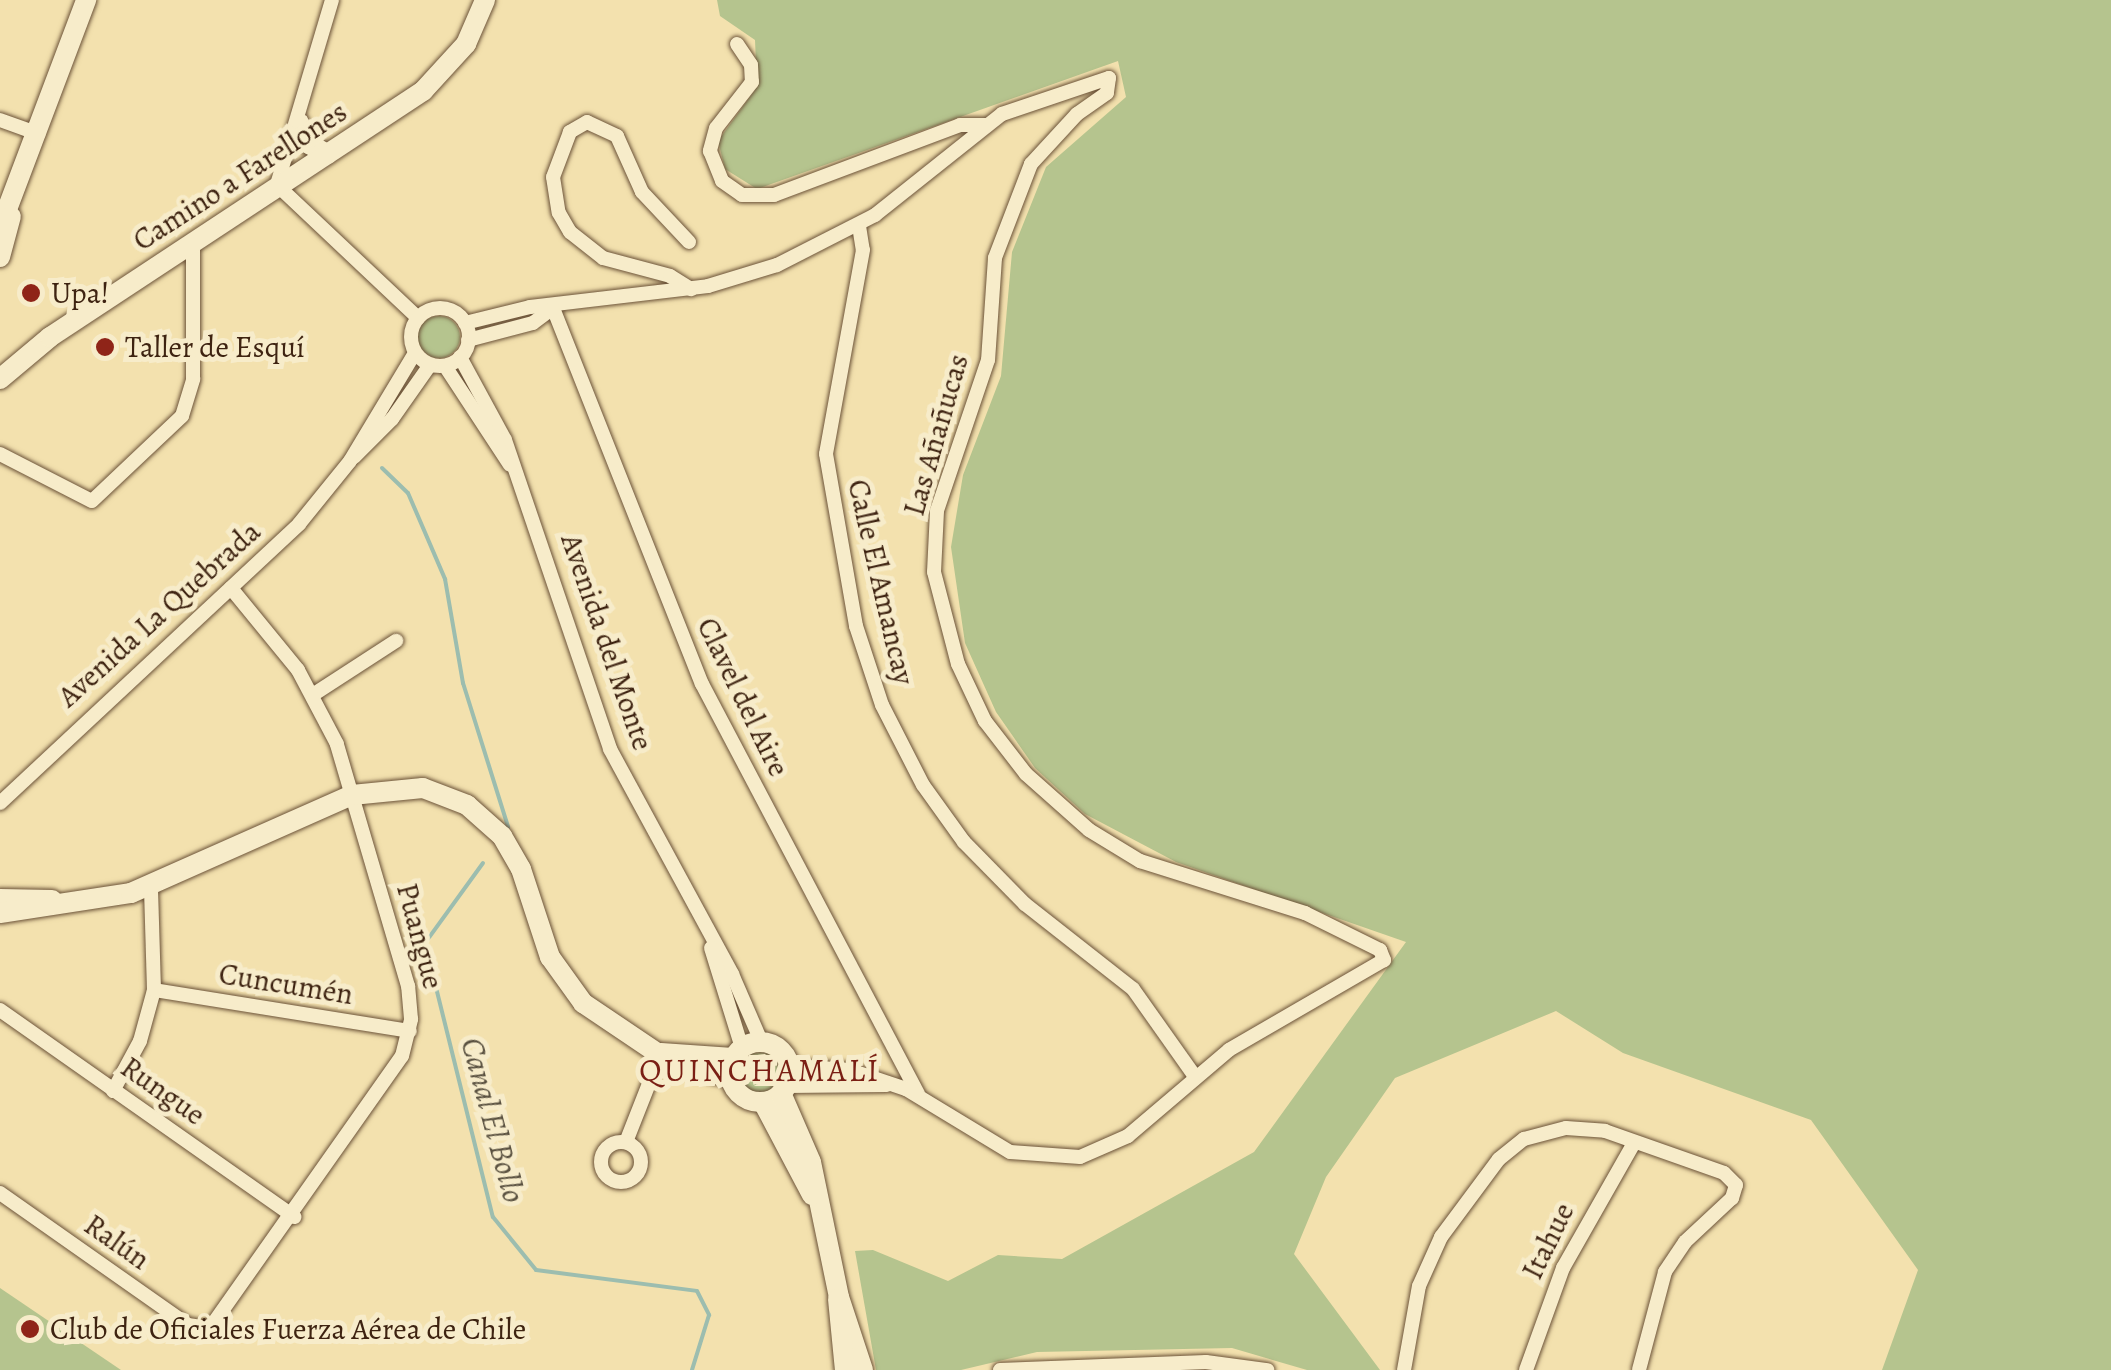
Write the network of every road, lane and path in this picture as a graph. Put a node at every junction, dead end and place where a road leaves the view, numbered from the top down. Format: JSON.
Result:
{"nodes":[{"id":1,"x":86,"y":0,"type":"edge"},
{"id":2,"x":101,"y":0,"type":"edge"},
{"id":3,"x":332,"y":0,"type":"edge"},
{"id":4,"x":485,"y":0,"type":"edge"},
{"id":5,"x":737,"y":44,"type":"dead end"},
{"id":6,"x":61,"y":77,"type":"junction"},
{"id":7,"x":0,"y":120,"type":"edge"},
{"id":8,"x":299,"y":123,"type":"junction"},
{"id":9,"x":986,"y":125,"type":"junction"},
{"id":10,"x":39,"y":134,"type":"junction"},
{"id":11,"x":326,"y":154,"type":"junction"},
{"id":12,"x":277,"y":185,"type":"junction"},
{"id":13,"x":15,"y":198,"type":"junction"},
{"id":14,"x":859,"y":226,"type":"junction"},
{"id":15,"x":0,"y":228,"type":"edge"},
{"id":16,"x":193,"y":242,"type":"junction"},
{"id":17,"x":689,"y":242,"type":"dead end"},
{"id":18,"x":0,"y":257,"type":"edge"},
{"id":19,"x":691,"y":289,"type":"junction"},
{"id":20,"x":552,"y":308,"type":"junction"},
{"id":21,"x":418,"y":318,"type":"junction"},
{"id":22,"x":465,"y":323,"type":"junction"},
{"id":23,"x":468,"y":340,"type":"junction"},
{"id":24,"x":415,"y":353,"type":"junction"},
{"id":25,"x":460,"y":358,"type":"junction"},
{"id":26,"x":438,"y":365,"type":"junction"},
{"id":27,"x":0,"y":378,"type":"edge"},
{"id":28,"x":0,"y":454,"type":"edge"},
{"id":29,"x":350,"y":461,"type":"junction"},
{"id":30,"x":510,"y":466,"type":"junction"},
{"id":31,"x":231,"y":588,"type":"junction"},
{"id":32,"x":396,"y":640,"type":"dead end"},
{"id":33,"x":314,"y":694,"type":"junction"},
{"id":34,"x":352,"y":795,"type":"junction"},
{"id":35,"x":0,"y":803,"type":"edge"},
{"id":36,"x":151,"y":887,"type":"junction"},
{"id":37,"x":0,"y":899,"type":"edge"},
{"id":38,"x":74,"y":903,"type":"junction"},
{"id":39,"x":0,"y":913,"type":"edge"},
{"id":40,"x":154,"y":990,"type":"junction"},
{"id":41,"x":3,"y":1018,"type":"edge"},
{"id":42,"x":410,"y":1031,"type":"junction"},
{"id":43,"x":661,"y":1052,"type":"junction"},
{"id":44,"x":742,"y":1056,"type":"junction"},
{"id":45,"x":1194,"y":1075,"type":"junction"},
{"id":46,"x":780,"y":1087,"type":"junction"},
{"id":47,"x":114,"y":1090,"type":"junction"},
{"id":48,"x":918,"y":1094,"type":"junction"},
{"id":49,"x":626,"y":1142,"type":"dead end"},
{"id":50,"x":1634,"y":1143,"type":"junction"},
{"id":51,"x":0,"y":1193,"type":"edge"},
{"id":52,"x":295,"y":1216,"type":"junction"},
{"id":53,"x":839,"y":1297,"type":"junction"},
{"id":54,"x":205,"y":1330,"type":"joint"},
{"id":55,"x":1045,"y":1369,"type":"edge"},
{"id":56,"x":844,"y":1370,"type":"edge"},
{"id":57,"x":863,"y":1370,"type":"edge"},
{"id":58,"x":1000,"y":1370,"type":"edge"},
{"id":59,"x":1267,"y":1370,"type":"edge"},
{"id":60,"x":1404,"y":1370,"type":"edge"},
{"id":61,"x":1526,"y":1370,"type":"edge"},
{"id":62,"x":1638,"y":1370,"type":"edge"}],
"edges":[{"from":1,"to":6,"type":"street"},
{"from":2,"to":6,"type":"street"},
{"from":3,"to":8,"type":"street"},
{"from":4,"to":11,"type":"street","name":"Camino a Farellones"},
{"from":5,"to":9,"type":"street"},
{"from":6,"to":10,"type":"street"},
{"from":7,"to":10,"type":"street"},
{"from":8,"to":11,"type":"street"},
{"from":8,"to":12,"type":"street"},
{"from":9,"to":14,"type":"street"},
{"from":9,"to":45,"type":"street","name":"Las Añañucas"},
{"from":10,"to":13,"type":"street"},
{"from":11,"to":12,"type":"street","name":"Camino a Farellones"},
{"from":12,"to":16,"type":"street","name":"Camino a Farellones"},
{"from":12,"to":21,"type":"street"},
{"from":13,"to":15,"type":"street"},
{"from":13,"to":18,"type":"street"},
{"from":14,"to":19,"type":"street"},
{"from":14,"to":45,"type":"street","name":"Calle El Amancay"},
{"from":16,"to":27,"type":"street","name":"Camino a Farellones"},
{"from":16,"to":28,"type":"street"},
{"from":17,"to":19,"type":"street"},
{"from":19,"to":20,"type":"street"},
{"from":20,"to":22,"type":"street"},
{"from":20,"to":23,"type":"street"},
{"from":20,"to":48,"type":"street","name":"Clavel del Aire"},
{"from":21,"to":22,"type":"street"},
{"from":21,"to":24,"type":"street"},
{"from":22,"to":23,"type":"street"},
{"from":23,"to":25,"type":"street"},
{"from":24,"to":26,"type":"street"},
{"from":24,"to":29,"type":"street","name":"Avenida La Quebrada"},
{"from":25,"to":26,"type":"street"},
{"from":25,"to":30,"type":"street","name":"Avenida del Monte"},
{"from":26,"to":29,"type":"street","name":"Avenida La Quebrada"},
{"from":26,"to":30,"type":"street","name":"Avenida del Monte"},
{"from":29,"to":31,"type":"street","name":"Avenida La Quebrada"},
{"from":30,"to":44,"type":"street","name":"Avenida del Monte"},
{"from":31,"to":33,"type":"street","name":"Puangue"},
{"from":31,"to":35,"type":"street","name":"Avenida La Quebrada"},
{"from":32,"to":33,"type":"street"},
{"from":33,"to":34,"type":"street","name":"Puangue"},
{"from":34,"to":36,"type":"street"},
{"from":34,"to":42,"type":"street","name":"Puangue"},
{"from":34,"to":43,"type":"street"},
{"from":36,"to":38,"type":"street"},
{"from":36,"to":40,"type":"street"},
{"from":37,"to":38,"type":"street"},
{"from":38,"to":39,"type":"street"},
{"from":40,"to":42,"type":"street","name":"Cuncumén"},
{"from":40,"to":47,"type":"street"},
{"from":41,"to":47,"type":"street","name":"Rungue"},
{"from":42,"to":52,"type":"street","name":"Puangue"},
{"from":43,"to":44,"type":"street"},
{"from":43,"to":49,"type":"street"},
{"from":44,"to":46,"type":"street"},
{"from":44,"to":46,"type":"street"},
{"from":45,"to":48,"type":"street"},
{"from":46,"to":48,"type":"street"},
{"from":46,"to":53,"type":"street"},
{"from":47,"to":52,"type":"street","name":"Rungue"},
{"from":50,"to":60,"type":"street"},
{"from":50,"to":61,"type":"street","name":"Itahue"},
{"from":50,"to":62,"type":"street"},
{"from":51,"to":54,"type":"street","name":"Ralún"},
{"from":52,"to":54,"type":"street","name":"Puangue"},
{"from":53,"to":56,"type":"street"},
{"from":53,"to":57,"type":"street"},
{"from":55,"to":58,"type":"street"},
{"from":55,"to":59,"type":"street"}]}
